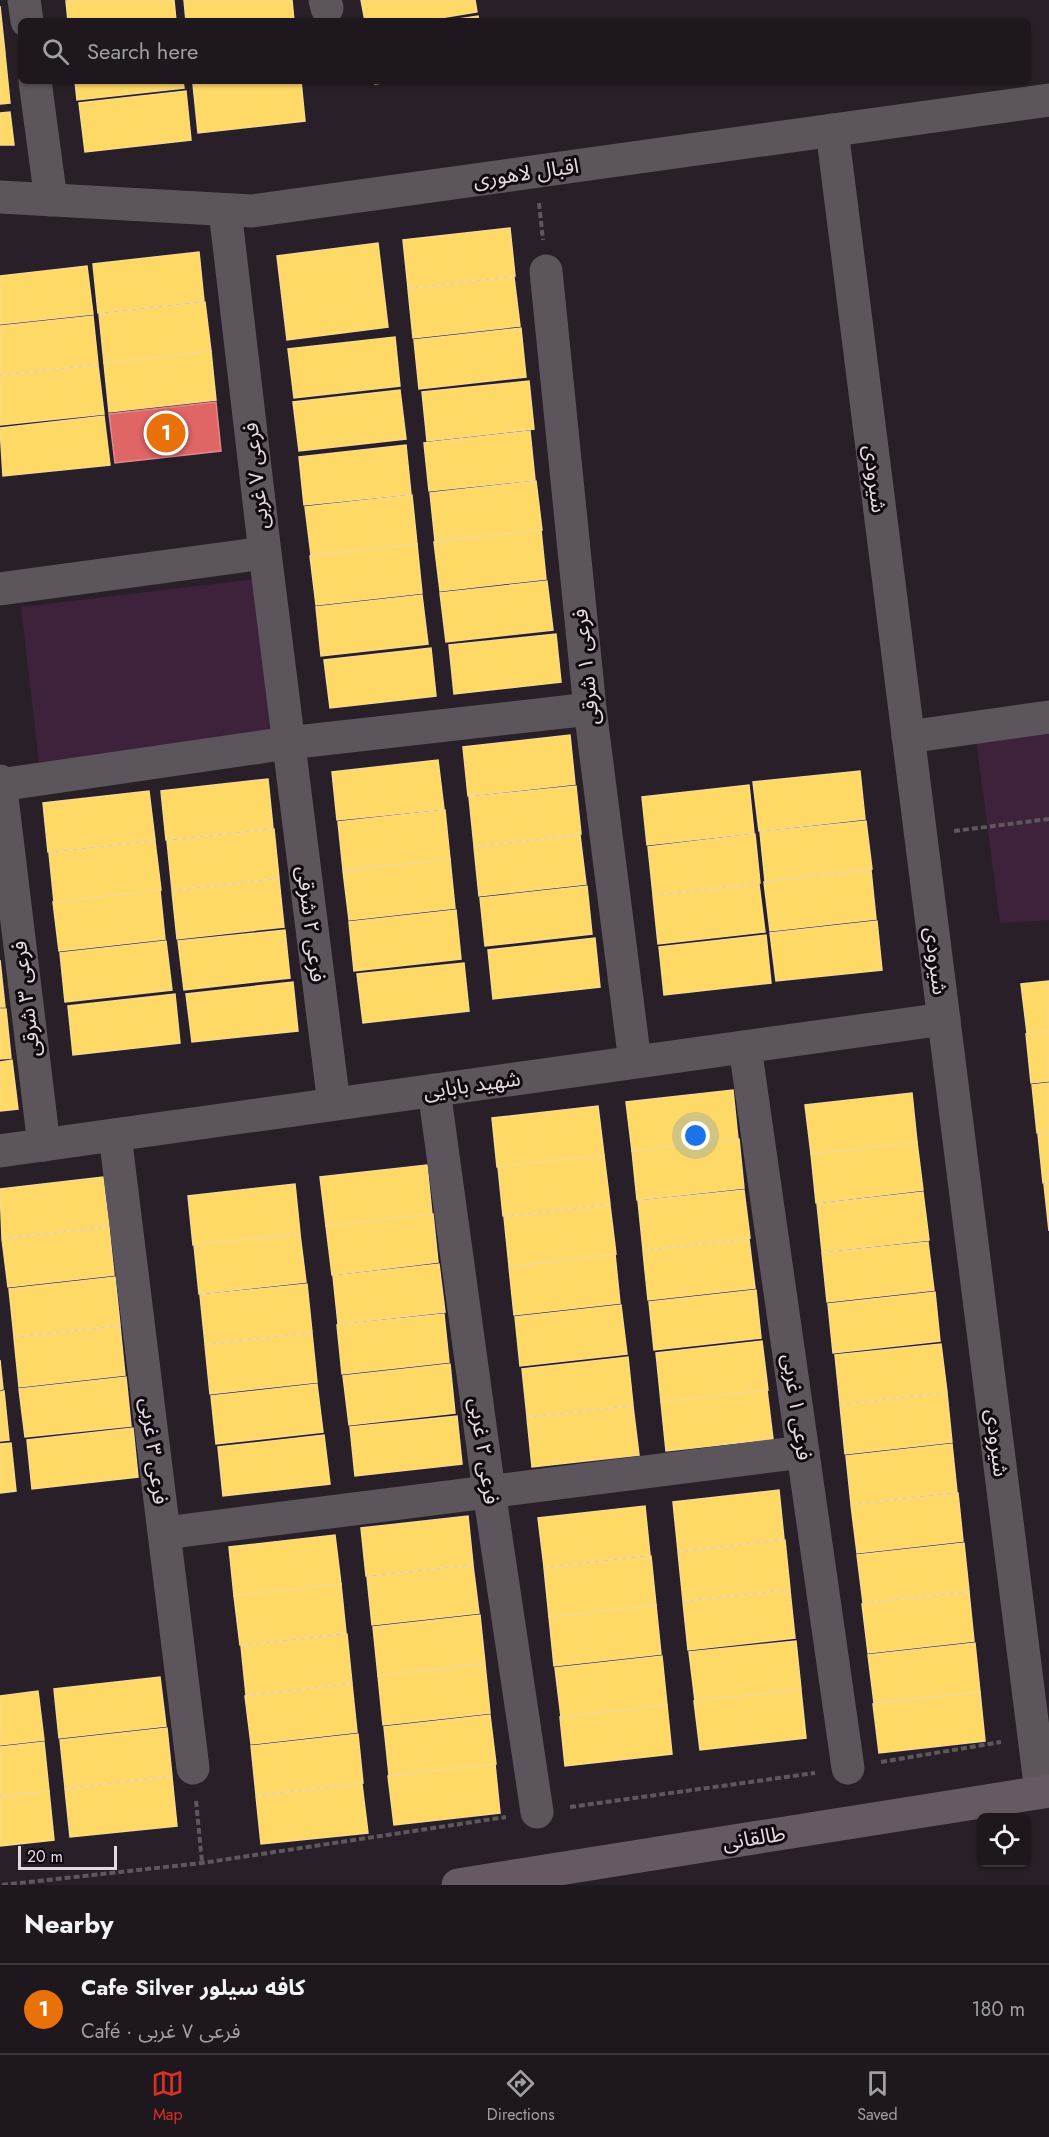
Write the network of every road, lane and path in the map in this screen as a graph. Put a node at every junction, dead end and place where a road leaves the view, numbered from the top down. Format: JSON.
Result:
{"nodes":[{"id":1,"x":24,"y":0,"type":"edge"},
{"id":2,"x":27,"y":18,"type":"edge"},
{"id":3,"x":35,"y":84,"type":"edge"},
{"id":4,"x":1049,"y":100,"type":"edge"},
{"id":5,"x":832,"y":130,"type":"junction"},
{"id":6,"x":536,"y":172,"type":"junction"},
{"id":7,"x":0,"y":197,"type":"edge"},
{"id":8,"x":51,"y":200,"type":"junction"},
{"id":9,"x":225,"y":210,"type":"junction"},
{"id":10,"x":546,"y":271,"type":"joint"},
{"id":11,"x":265,"y":554,"type":"junction"},
{"id":12,"x":0,"y":589,"type":"edge"},
{"id":13,"x":590,"y":708,"type":"junction"},
{"id":14,"x":1049,"y":717,"type":"edge"},
{"id":15,"x":908,"y":737,"type":"junction"},
{"id":16,"x":288,"y":742,"type":"junction"},
{"id":17,"x":0,"y":783,"type":"edge"},
{"id":18,"x":1049,"y":819,"type":"edge"},
{"id":19,"x":920,"y":835,"type":"junction"},
{"id":20,"x":944,"y":1019,"type":"junction"},
{"id":21,"x":745,"y":1047,"type":"junction"},
{"id":22,"x":635,"y":1062,"type":"junction"},
{"id":23,"x":434,"y":1090,"type":"junction"},
{"id":24,"x":334,"y":1104,"type":"junction"},
{"id":25,"x":115,"y":1135,"type":"junction"},
{"id":26,"x":44,"y":1145,"type":"junction"},
{"id":27,"x":0,"y":1151,"type":"edge"},
{"id":28,"x":803,"y":1452,"type":"junction"},
{"id":29,"x":489,"y":1491,"type":"junction"},
{"id":30,"x":165,"y":1533,"type":"junction"},
{"id":31,"x":193,"y":1768,"type":"joint"},
{"id":32,"x":848,"y":1768,"type":"dead end"},
{"id":33,"x":1045,"y":1791,"type":"edge"},
{"id":34,"x":537,"y":1812,"type":"dead end"},
{"id":35,"x":202,"y":1863,"type":"dead end"},
{"id":36,"x":458,"y":1885,"type":"edge"}],
"edges":[{"from":1,"to":2,"type":"street"},
{"from":3,"to":8,"type":"street"},
{"from":4,"to":5,"type":"street","name":"اقبال لاهوری"},
{"from":5,"to":6,"type":"street","name":"اقبال لاهوری"},
{"from":5,"to":15,"type":"street","name":"شیرودی"},
{"from":6,"to":9,"type":"street","name":"اقبال لاهوری"},
{"from":6,"to":10,"type":"path"},
{"from":7,"to":8,"type":"street","name":"اقبال لاهوری"},
{"from":8,"to":9,"type":"street","name":"اقبال لاهوری"},
{"from":9,"to":11,"type":"street","name":"فرعی ۷ غربی"},
{"from":10,"to":13,"type":"street","name":"فرعی ۱ شرقی"},
{"from":11,"to":12,"type":"street"},
{"from":11,"to":16,"type":"street","name":"فرعی ۷ غربی"},
{"from":13,"to":16,"type":"street"},
{"from":13,"to":22,"type":"street","name":"فرعی ۱ شرقی"},
{"from":14,"to":15,"type":"street"},
{"from":15,"to":19,"type":"street","name":"شیرودی"},
{"from":16,"to":17,"type":"street"},
{"from":16,"to":24,"type":"street","name":"فرعی ۲ شرقی"},
{"from":17,"to":26,"type":"street","name":"فرعی ۳ شرقی"},
{"from":18,"to":19,"type":"path"},
{"from":19,"to":20,"type":"street","name":"شیرودی"},
{"from":20,"to":21,"type":"street","name":"شهید بابایی"},
{"from":20,"to":33,"type":"street","name":"شیرودی"},
{"from":21,"to":22,"type":"street","name":"شهید بابایی"},
{"from":21,"to":28,"type":"street","name":"فرعی ۱ غربی"},
{"from":22,"to":23,"type":"street","name":"شهید بابایی"},
{"from":23,"to":24,"type":"street","name":"شهید بابایی"},
{"from":23,"to":29,"type":"street","name":"فرعی ۲ غربی"},
{"from":24,"to":25,"type":"street","name":"شهید بابایی"},
{"from":25,"to":26,"type":"street","name":"شهید بابایی"},
{"from":25,"to":30,"type":"street","name":"فرعی ۳ غربی"},
{"from":26,"to":27,"type":"street","name":"شهید بابایی"},
{"from":28,"to":29,"type":"street"},
{"from":28,"to":32,"type":"street","name":"فرعی ۱ غربی"},
{"from":29,"to":30,"type":"street"},
{"from":29,"to":34,"type":"street","name":"فرعی ۲ غربی"},
{"from":30,"to":31,"type":"street","name":"فرعی ۳ غربی"},
{"from":31,"to":35,"type":"path"},
{"from":33,"to":36,"type":"main road","name":"طالقانی"}]}
